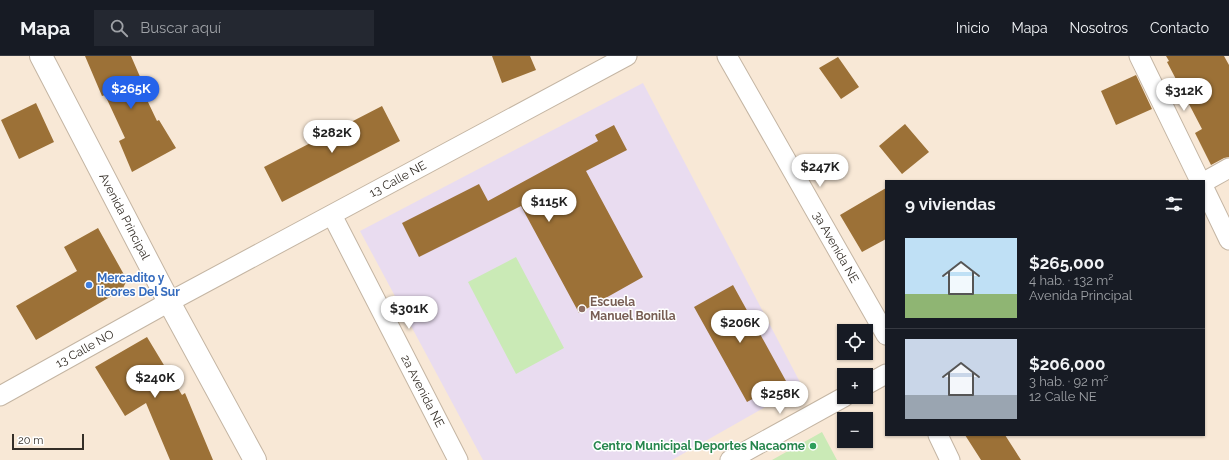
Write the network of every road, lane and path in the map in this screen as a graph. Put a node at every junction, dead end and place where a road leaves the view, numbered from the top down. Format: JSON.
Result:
{"nodes":[{"id":1,"x":41,"y":56,"type":"edge"},
{"id":2,"x":627,"y":56,"type":"edge"},
{"id":3,"x":727,"y":56,"type":"edge"},
{"id":4,"x":1139,"y":56,"type":"edge"},
{"id":5,"x":1229,"y":168,"type":"edge"},
{"id":6,"x":1200,"y":180,"type":"edge"},
{"id":7,"x":1205,"y":181,"type":"edge"},
{"id":8,"x":1205,"y":190,"type":"edge"},
{"id":9,"x":332,"y":214,"type":"junction"},
{"id":10,"x":1229,"y":240,"type":"edge"},
{"id":11,"x":169,"y":302,"type":"junction"},
{"id":12,"x":885,"y":333,"type":"edge"},
{"id":13,"x":885,"y":375,"type":"edge"},
{"id":14,"x":873,"y":381,"type":"edge"},
{"id":15,"x":0,"y":396,"type":"edge"},
{"id":16,"x":837,"y":401,"type":"edge"},
{"id":17,"x":938,"y":436,"type":"edge"},
{"id":18,"x":255,"y":460,"type":"edge"},
{"id":19,"x":458,"y":460,"type":"edge"},
{"id":20,"x":730,"y":460,"type":"edge"},
{"id":21,"x":950,"y":460,"type":"edge"}],
"edges":[{"from":1,"to":11,"type":"street","name":"Avenida Principal"},
{"from":2,"to":9,"type":"street","name":"13 Calle NE"},
{"from":3,"to":12,"type":"street","name":"3a Avenida NE"},
{"from":4,"to":6,"type":"street"},
{"from":5,"to":7,"type":"street"},
{"from":8,"to":10,"type":"street"},
{"from":9,"to":11,"type":"street","name":"13 Calle NE"},
{"from":9,"to":19,"type":"street","name":"2a Avenida NE"},
{"from":11,"to":15,"type":"street","name":"13 Calle NO"},
{"from":11,"to":18,"type":"street","name":"Avenida Principal"},
{"from":13,"to":14,"type":"street"},
{"from":16,"to":20,"type":"street"},
{"from":17,"to":21,"type":"street"}]}
